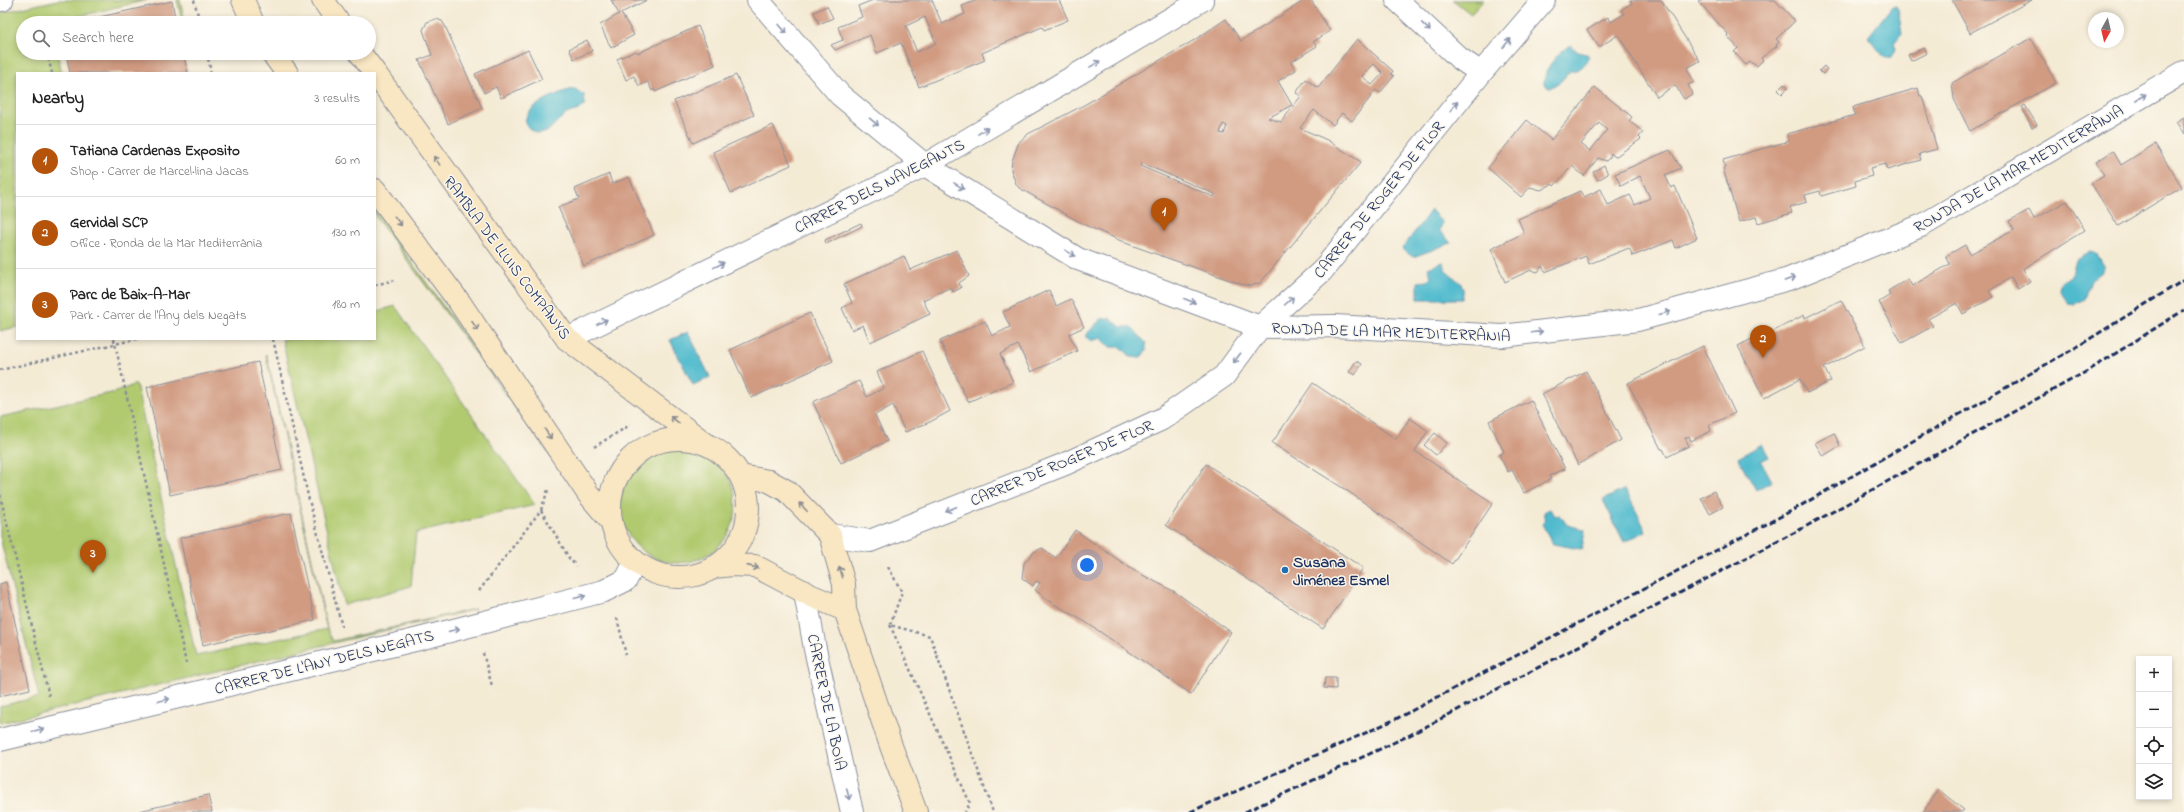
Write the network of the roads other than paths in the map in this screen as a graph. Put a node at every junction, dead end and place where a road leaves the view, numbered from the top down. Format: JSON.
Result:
{"nodes":[{"id":1,"x":243,"y":0,"type":"edge"},
{"id":2,"x":323,"y":0,"type":"edge"},
{"id":3,"x":758,"y":0,"type":"edge"},
{"id":4,"x":1202,"y":0,"type":"edge"},
{"id":5,"x":1398,"y":0,"type":"edge"},
{"id":6,"x":1544,"y":0,"type":"edge"},
{"id":7,"x":250,"y":16,"type":"edge"},
{"id":8,"x":334,"y":16,"type":"edge"},
{"id":9,"x":277,"y":60,"type":"edge"},
{"id":10,"x":365,"y":60,"type":"edge"},
{"id":11,"x":286,"y":72,"type":"edge"},
{"id":12,"x":374,"y":72,"type":"edge"},
{"id":13,"x":1481,"y":72,"type":"junction"},
{"id":14,"x":2184,"y":72,"type":"edge"},
{"id":15,"x":376,"y":74,"type":"edge"},
{"id":16,"x":925,"y":165,"type":"junction"},
{"id":17,"x":376,"y":191,"type":"edge"},
{"id":18,"x":1260,"y":327,"type":"junction"},
{"id":19,"x":567,"y":339,"type":"junction"},
{"id":20,"x":706,"y":444,"type":"junction"},
{"id":21,"x":740,"y":476,"type":"junction"},
{"id":22,"x":610,"y":520,"type":"junction"},
{"id":23,"x":830,"y":535,"type":"junction"},
{"id":24,"x":635,"y":562,"type":"junction"},
{"id":25,"x":714,"y":567,"type":"junction"},
{"id":26,"x":805,"y":592,"type":"junction"},
{"id":27,"x":845,"y":610,"type":"junction"},
{"id":28,"x":0,"y":740,"type":"edge"},
{"id":29,"x":852,"y":812,"type":"edge"},
{"id":30,"x":916,"y":812,"type":"edge"}],
"edges":[{"from":1,"to":7,"type":"street"},
{"from":2,"to":8,"type":"street"},
{"from":3,"to":16,"type":"street","one_way":true},
{"from":16,"to":4,"type":"street","name":"CARRER DELS NAVEGANTS","one_way":true},
{"from":5,"to":13,"type":"street","one_way":true},
{"from":13,"to":6,"type":"street","name":"CARRER DE ROGER DE FLOR","one_way":true},
{"from":9,"to":11,"type":"street"},
{"from":10,"to":12,"type":"street","name":"RAMBLA DE LLUIS COMPANYS"},
{"from":18,"to":13,"type":"street","name":"CARRER DE ROGER DE FLOR","one_way":true},
{"from":18,"to":14,"type":"street","name":"RONDA DE LA MAR MEDITERRÀNIA","one_way":true},
{"from":19,"to":15,"type":"street","name":"RAMBLA DE LLUIS COMPANYS","one_way":true},
{"from":16,"to":18,"type":"street","one_way":true},
{"from":19,"to":16,"type":"street","name":"CARRER DELS NAVEGANTS","one_way":true},
{"from":17,"to":22,"type":"street","one_way":true},
{"from":18,"to":23,"type":"street","name":"CARRER DE ROGER DE FLOR","one_way":true},
{"from":20,"to":19,"type":"street","name":"RAMBLA DE LLUIS COMPANYS","one_way":true},
{"from":20,"to":21,"type":"street"},
{"from":20,"to":22,"type":"street"},
{"from":23,"to":21,"type":"street","one_way":true},
{"from":21,"to":25,"type":"street"},
{"from":22,"to":24,"type":"street"},
{"from":27,"to":23,"type":"street","one_way":true},
{"from":24,"to":25,"type":"street"},
{"from":28,"to":24,"type":"street","name":"CARRER DE L'ANY DELS NEGATS","one_way":true},
{"from":25,"to":26,"type":"street","one_way":true},
{"from":26,"to":27,"type":"street"},
{"from":26,"to":29,"type":"street","name":"CARRER DE LA BOIA","one_way":true},
{"from":27,"to":30,"type":"street"}]}
